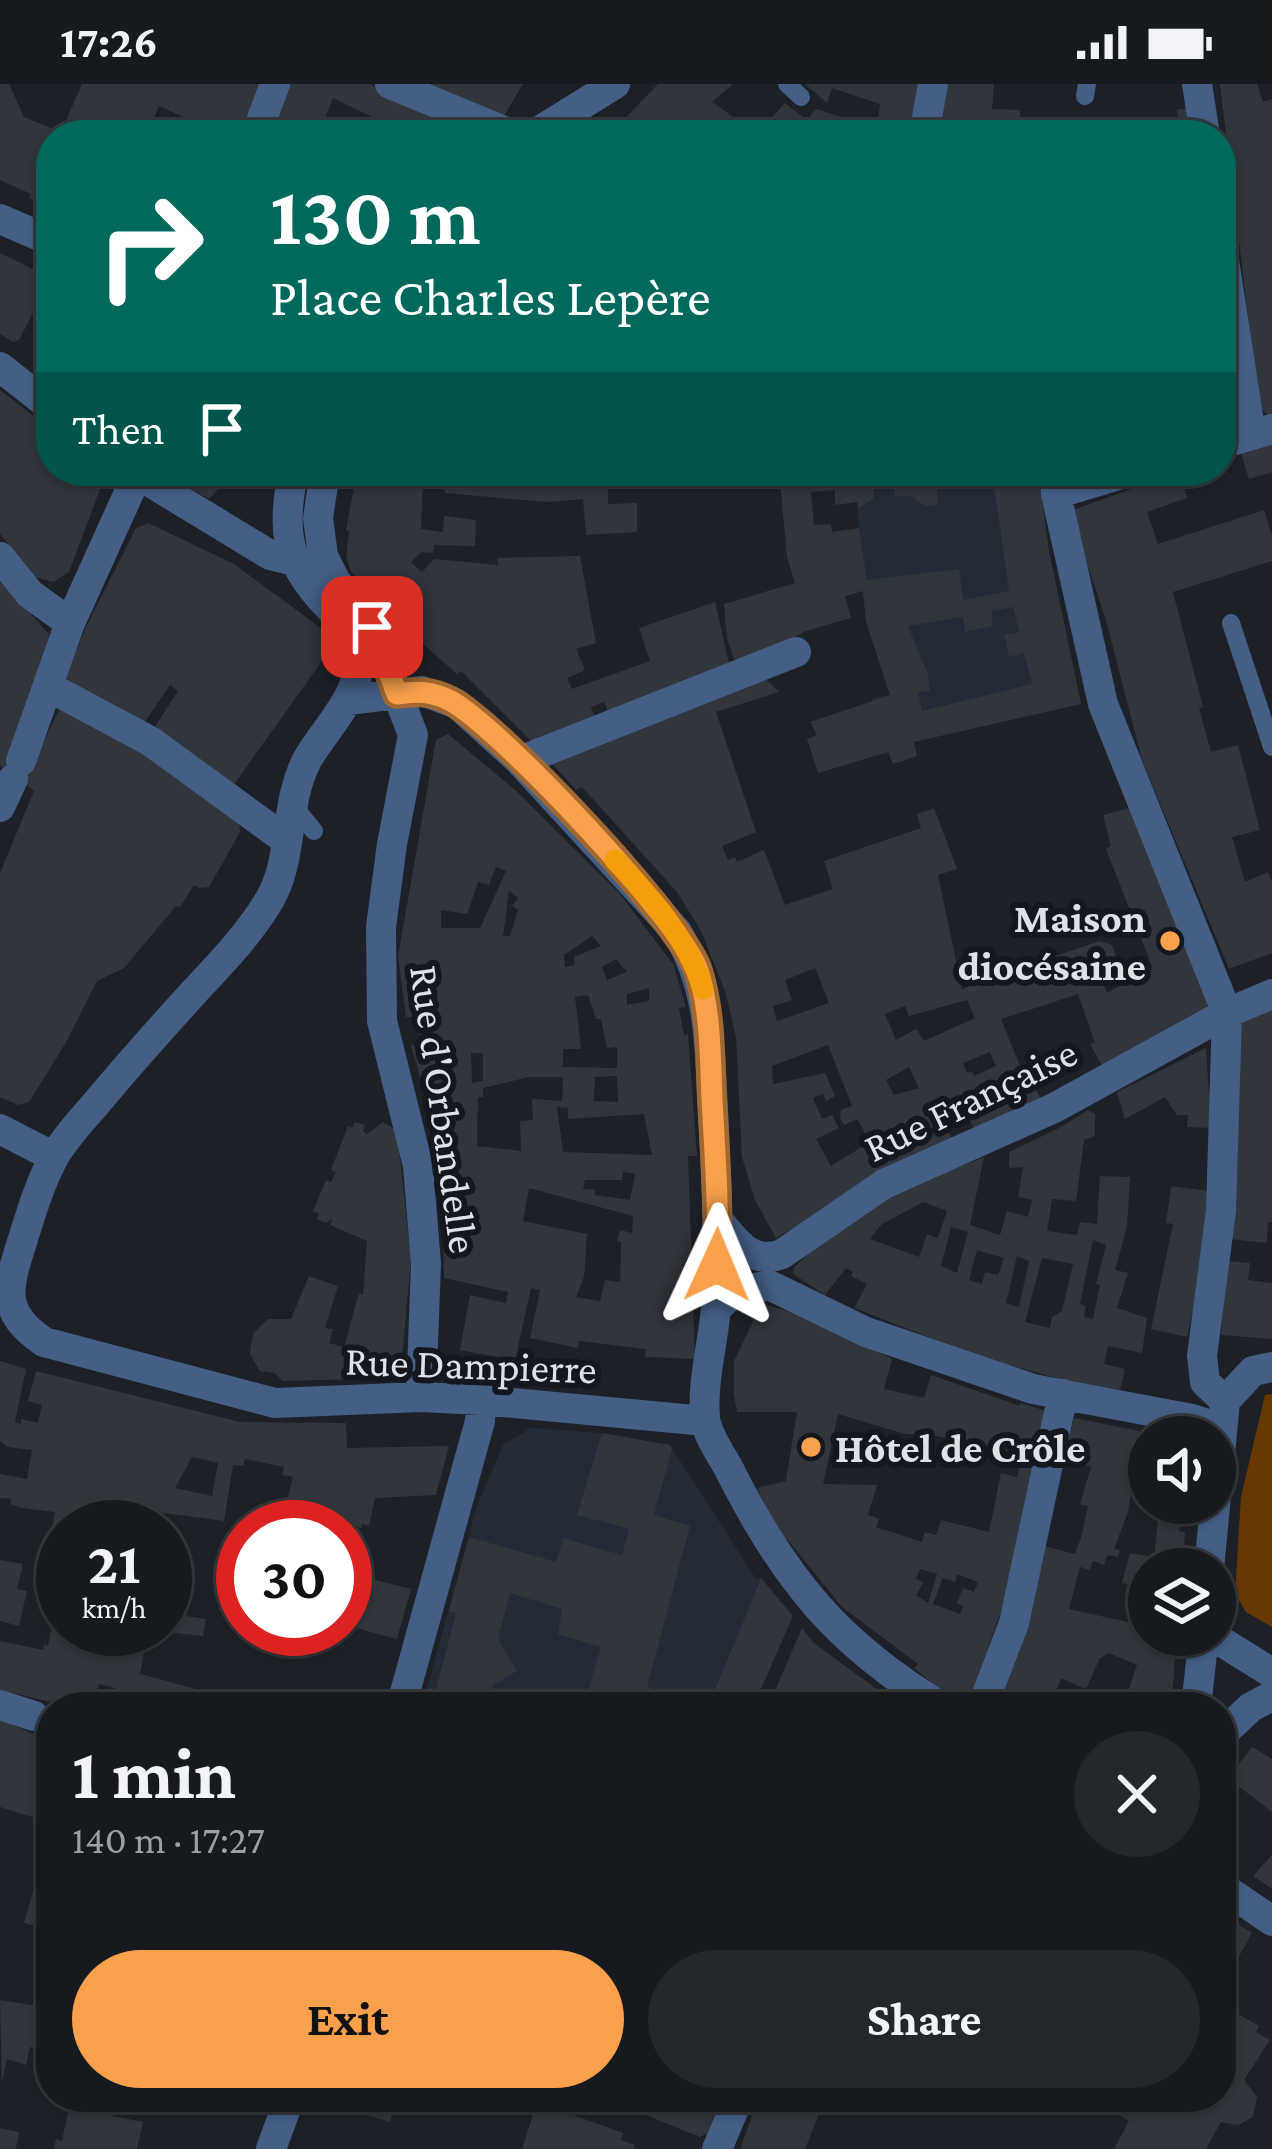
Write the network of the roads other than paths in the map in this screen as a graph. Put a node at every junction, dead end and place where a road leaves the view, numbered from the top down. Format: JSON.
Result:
{"nodes":[{"id":1,"x":275,"y":84,"type":"edge"},
{"id":2,"x":390,"y":84,"type":"edge"},
{"id":3,"x":615,"y":84,"type":"edge"},
{"id":4,"x":933,"y":84,"type":"edge"},
{"id":5,"x":1197,"y":84,"type":"edge"},
{"id":6,"x":262,"y":120,"type":"edge"},
{"id":7,"x":478,"y":120,"type":"edge"},
{"id":8,"x":557,"y":120,"type":"edge"},
{"id":9,"x":927,"y":120,"type":"edge"},
{"id":10,"x":1203,"y":120,"type":"edge"},
{"id":11,"x":0,"y":219,"type":"edge"},
{"id":12,"x":36,"y":235,"type":"edge"},
{"id":13,"x":1236,"y":350,"type":"edge"},
{"id":14,"x":0,"y":367,"type":"edge"},
{"id":15,"x":36,"y":395,"type":"edge"},
{"id":16,"x":1248,"y":436,"type":"edge"},
{"id":17,"x":129,"y":486,"type":"edge"},
{"id":18,"x":156,"y":486,"type":"edge"},
{"id":19,"x":290,"y":486,"type":"edge"},
{"id":20,"x":323,"y":486,"type":"edge"},
{"id":21,"x":1057,"y":486,"type":"edge"},
{"id":22,"x":0,"y":557,"type":"edge"},
{"id":23,"x":293,"y":561,"type":"junction"},
{"id":24,"x":70,"y":623,"type":"junction"},
{"id":25,"x":1231,"y":623,"type":"dead end"},
{"id":26,"x":796,"y":652,"type":"dead end"},
{"id":27,"x":49,"y":687,"type":"junction"},
{"id":28,"x":397,"y":694,"type":"junction"},
{"id":29,"x":343,"y":707,"type":"junction"},
{"id":30,"x":411,"y":746,"type":"junction"},
{"id":31,"x":1272,"y":747,"type":"edge"},
{"id":32,"x":520,"y":761,"type":"junction"},
{"id":33,"x":8,"y":785,"type":"edge"},
{"id":34,"x":300,"y":836,"type":"junction"},
{"id":35,"x":1272,"y":994,"type":"edge"},
{"id":36,"x":1227,"y":1013,"type":"junction"},
{"id":37,"x":0,"y":1129,"type":"edge"},
{"id":38,"x":54,"y":1157,"type":"junction"},
{"id":39,"x":719,"y":1221,"type":"junction"},
{"id":40,"x":4,"y":1294,"type":"edge"},
{"id":41,"x":716,"y":1309,"type":"junction"},
{"id":42,"x":1272,"y":1367,"type":"edge"},
{"id":43,"x":1063,"y":1394,"type":"junction"},
{"id":44,"x":421,"y":1397,"type":"junction"},
{"id":45,"x":481,"y":1400,"type":"junction"},
{"id":46,"x":1223,"y":1415,"type":"junction"},
{"id":47,"x":704,"y":1420,"type":"junction"},
{"id":48,"x":1211,"y":1548,"type":"edge"},
{"id":49,"x":1236,"y":1652,"type":"edge"},
{"id":50,"x":1204,"y":1656,"type":"edge"},
{"id":51,"x":1272,"y":1672,"type":"edge"},
{"id":52,"x":405,"y":1692,"type":"edge"},
{"id":53,"x":911,"y":1692,"type":"edge"},
{"id":54,"x":988,"y":1692,"type":"edge"},
{"id":55,"x":1198,"y":1692,"type":"edge"},
{"id":56,"x":1272,"y":1696,"type":"edge"},
{"id":57,"x":0,"y":1705,"type":"edge"},
{"id":58,"x":34,"y":1716,"type":"dead end"},
{"id":59,"x":1236,"y":1721,"type":"edge"},
{"id":60,"x":1236,"y":1896,"type":"edge"},
{"id":61,"x":1272,"y":1921,"type":"edge"},
{"id":62,"x":285,"y":2112,"type":"edge"},
{"id":63,"x":733,"y":2112,"type":"edge"},
{"id":64,"x":271,"y":2149,"type":"edge"},
{"id":65,"x":717,"y":2149,"type":"edge"}],
"edges":[{"from":1,"to":6,"type":"street"},
{"from":2,"to":7,"type":"street"},
{"from":3,"to":8,"type":"street"},
{"from":4,"to":9,"type":"street"},
{"from":5,"to":10,"type":"street"},
{"from":11,"to":12,"type":"street"},
{"from":13,"to":16,"type":"street"},
{"from":14,"to":15,"type":"street"},
{"from":17,"to":24,"type":"street"},
{"from":18,"to":23,"type":"street"},
{"from":19,"to":23,"type":"street"},
{"from":20,"to":28,"type":"street","name":"Rue d'Orbandelle"},
{"from":21,"to":36,"type":"street"},
{"from":22,"to":24,"type":"street"},
{"from":23,"to":29,"type":"street"},
{"from":24,"to":27,"type":"street"},
{"from":25,"to":31,"type":"lane"},
{"from":26,"to":32,"type":"street"},
{"from":27,"to":33,"type":"street"},
{"from":27,"to":34,"type":"street"},
{"from":28,"to":29,"type":"street"},
{"from":28,"to":30,"type":"street","name":"Rue d'Orbandelle"},
{"from":28,"to":32,"type":"street"},
{"from":29,"to":30,"type":"street"},
{"from":29,"to":34,"type":"street"},
{"from":30,"to":44,"type":"street","name":"Rue d'Orbandelle"},
{"from":32,"to":39,"type":"street"},
{"from":34,"to":38,"type":"street"},
{"from":35,"to":36,"type":"street","name":"Rue Française"},
{"from":36,"to":39,"type":"street","name":"Rue Française"},
{"from":36,"to":46,"type":"street"},
{"from":37,"to":38,"type":"street"},
{"from":38,"to":40,"type":"street"},
{"from":39,"to":41,"type":"street"},
{"from":40,"to":44,"type":"street","name":"Rue Dampierre"},
{"from":41,"to":43,"type":"street"},
{"from":41,"to":47,"type":"street"},
{"from":42,"to":46,"type":"street"},
{"from":43,"to":46,"type":"street"},
{"from":43,"to":54,"type":"street"},
{"from":44,"to":45,"type":"street","name":"Rue Dampierre"},
{"from":45,"to":47,"type":"street","name":"Rue Dampierre"},
{"from":45,"to":52,"type":"street"},
{"from":46,"to":48,"type":"street"},
{"from":47,"to":53,"type":"street"},
{"from":49,"to":51,"type":"street"},
{"from":50,"to":55,"type":"street"},
{"from":56,"to":59,"type":"street"},
{"from":57,"to":58,"type":"street"},
{"from":60,"to":61,"type":"street"},
{"from":62,"to":64,"type":"street"},
{"from":63,"to":65,"type":"street"}]}
